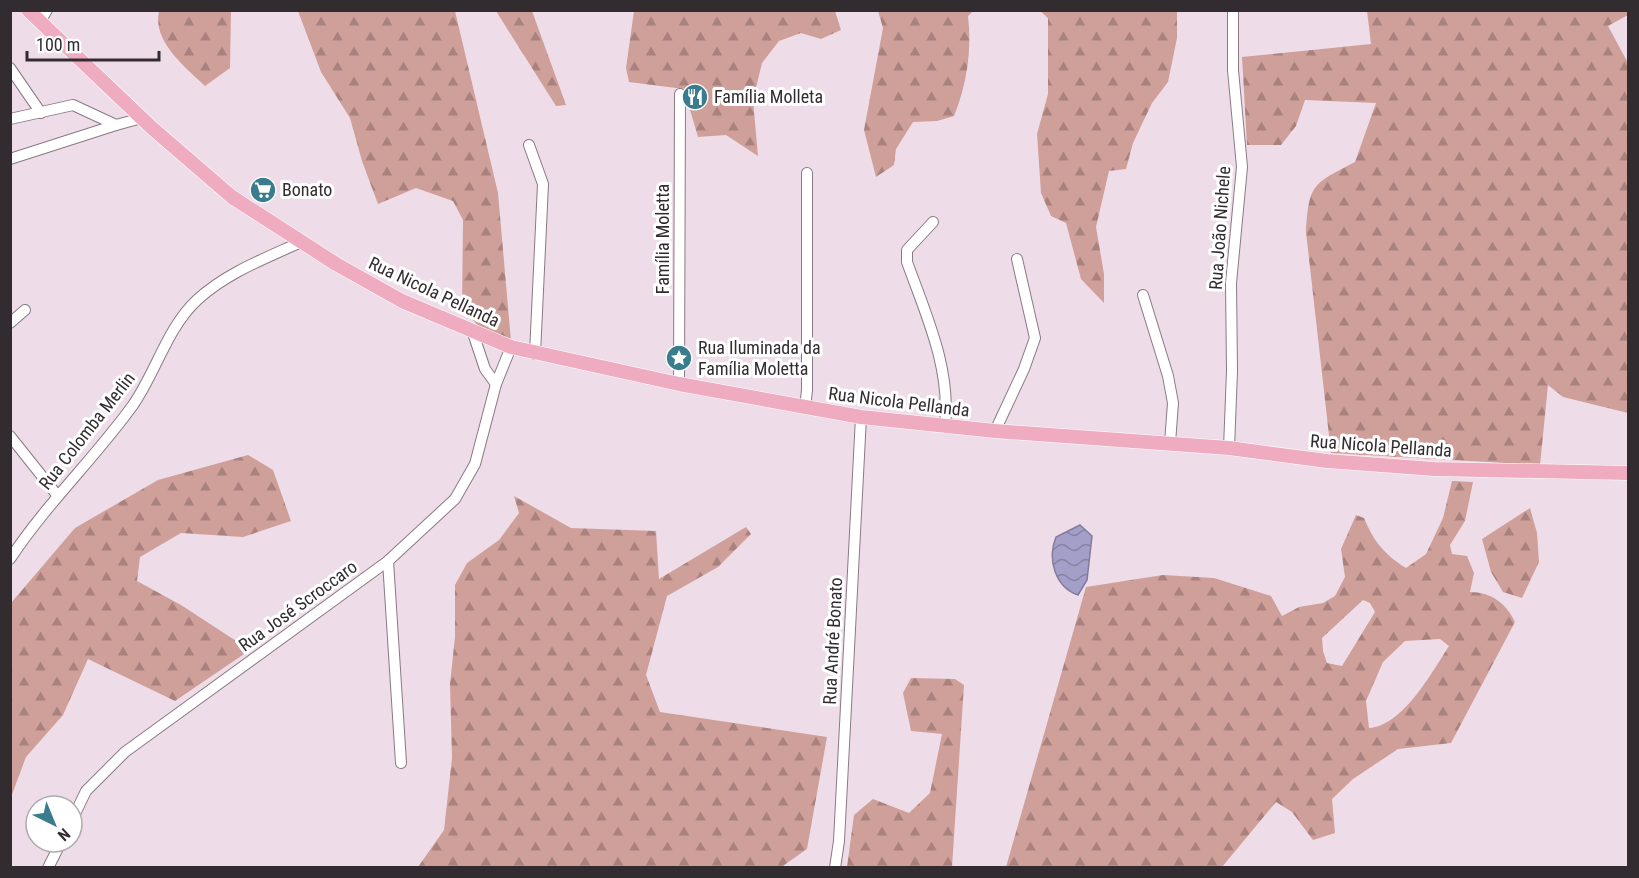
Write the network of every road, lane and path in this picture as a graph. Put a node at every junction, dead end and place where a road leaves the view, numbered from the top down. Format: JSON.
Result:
{"nodes":[{"id":1,"x":28,"y":10,"type":"edge"},
{"id":2,"x":1233,"y":10,"type":"edge"},
{"id":3,"x":43,"y":16,"type":"edge"},
{"id":4,"x":10,"y":68,"type":"edge"},
{"id":5,"x":680,"y":94,"type":"dead end"},
{"id":6,"x":41,"y":113,"type":"junction"},
{"id":7,"x":142,"y":118,"type":"junction"},
{"id":8,"x":10,"y":119,"type":"edge"},
{"id":9,"x":116,"y":125,"type":"junction"},
{"id":10,"x":529,"y":145,"type":"dead end"},
{"id":11,"x":10,"y":159,"type":"edge"},
{"id":12,"x":807,"y":173,"type":"dead end"},
{"id":13,"x":933,"y":222,"type":"dead end"},
{"id":14,"x":301,"y":242,"type":"junction"},
{"id":15,"x":1017,"y":260,"type":"dead end"},
{"id":16,"x":1143,"y":295,"type":"dead end"},
{"id":17,"x":25,"y":310,"type":"dead end"},
{"id":18,"x":10,"y":323,"type":"edge"},
{"id":19,"x":473,"y":333,"type":"junction"},
{"id":20,"x":511,"y":347,"type":"junction"},
{"id":21,"x":534,"y":354,"type":"junction"},
{"id":22,"x":496,"y":384,"type":"junction"},
{"id":23,"x":679,"y":384,"type":"junction"},
{"id":24,"x":805,"y":408,"type":"junction"},
{"id":25,"x":861,"y":417,"type":"junction"},
{"id":26,"x":945,"y":426,"type":"junction"},
{"id":27,"x":995,"y":431,"type":"junction"},
{"id":28,"x":10,"y":436,"type":"edge"},
{"id":29,"x":1170,"y":443,"type":"junction"},
{"id":30,"x":1229,"y":448,"type":"junction"},
{"id":31,"x":1629,"y":473,"type":"edge"},
{"id":32,"x":57,"y":495,"type":"junction"},
{"id":33,"x":10,"y":559,"type":"edge"},
{"id":34,"x":388,"y":561,"type":"junction"},
{"id":35,"x":401,"y":763,"type":"dead end"},
{"id":36,"x":84,"y":795,"type":"edge"},
{"id":37,"x":835,"y":867,"type":"edge"}],
"edges":[{"from":1,"to":3,"type":"main road","name":"Rua Nicola Pellanda"},
{"from":2,"to":30,"type":"street","name":"Rua João Nichele"},
{"from":3,"to":7,"type":"main road","name":"Rua Nicola Pellanda"},
{"from":4,"to":6,"type":"street"},
{"from":5,"to":23,"type":"street","name":"Família Moletta"},
{"from":6,"to":8,"type":"street"},
{"from":6,"to":9,"type":"street"},
{"from":7,"to":9,"type":"street"},
{"from":7,"to":14,"type":"main road","name":"Rua Nicola Pellanda"},
{"from":9,"to":11,"type":"street"},
{"from":10,"to":21,"type":"street"},
{"from":12,"to":24,"type":"street"},
{"from":13,"to":26,"type":"street"},
{"from":14,"to":19,"type":"main road","name":"Rua Nicola Pellanda"},
{"from":14,"to":32,"type":"street","name":"Rua Colomba Merlin"},
{"from":15,"to":27,"type":"street"},
{"from":16,"to":29,"type":"street"},
{"from":17,"to":18,"type":"street"},
{"from":19,"to":20,"type":"main road","name":"Rua Nicola Pellanda"},
{"from":19,"to":22,"type":"street"},
{"from":20,"to":21,"type":"main road","name":"Rua Nicola Pellanda"},
{"from":20,"to":22,"type":"street","name":"Rua José Scroccaro"},
{"from":21,"to":23,"type":"main road","name":"Rua Nicola Pellanda"},
{"from":22,"to":34,"type":"street","name":"Rua José Scroccaro"},
{"from":23,"to":24,"type":"main road","name":"Rua Nicola Pellanda"},
{"from":24,"to":25,"type":"main road","name":"Rua Nicola Pellanda"},
{"from":25,"to":26,"type":"main road","name":"Rua Nicola Pellanda"},
{"from":25,"to":37,"type":"street","name":"Rua André Bonato"},
{"from":26,"to":27,"type":"main road","name":"Rua Nicola Pellanda"},
{"from":27,"to":29,"type":"main road","name":"Rua Nicola Pellanda"},
{"from":28,"to":32,"type":"street"},
{"from":29,"to":30,"type":"main road","name":"Rua Nicola Pellanda"},
{"from":30,"to":31,"type":"main road","name":"Rua Nicola Pellanda"},
{"from":32,"to":33,"type":"street","name":"Rua Colomba Merlin"},
{"from":34,"to":35,"type":"street"},
{"from":34,"to":36,"type":"street","name":"Rua José Scroccaro"}]}
